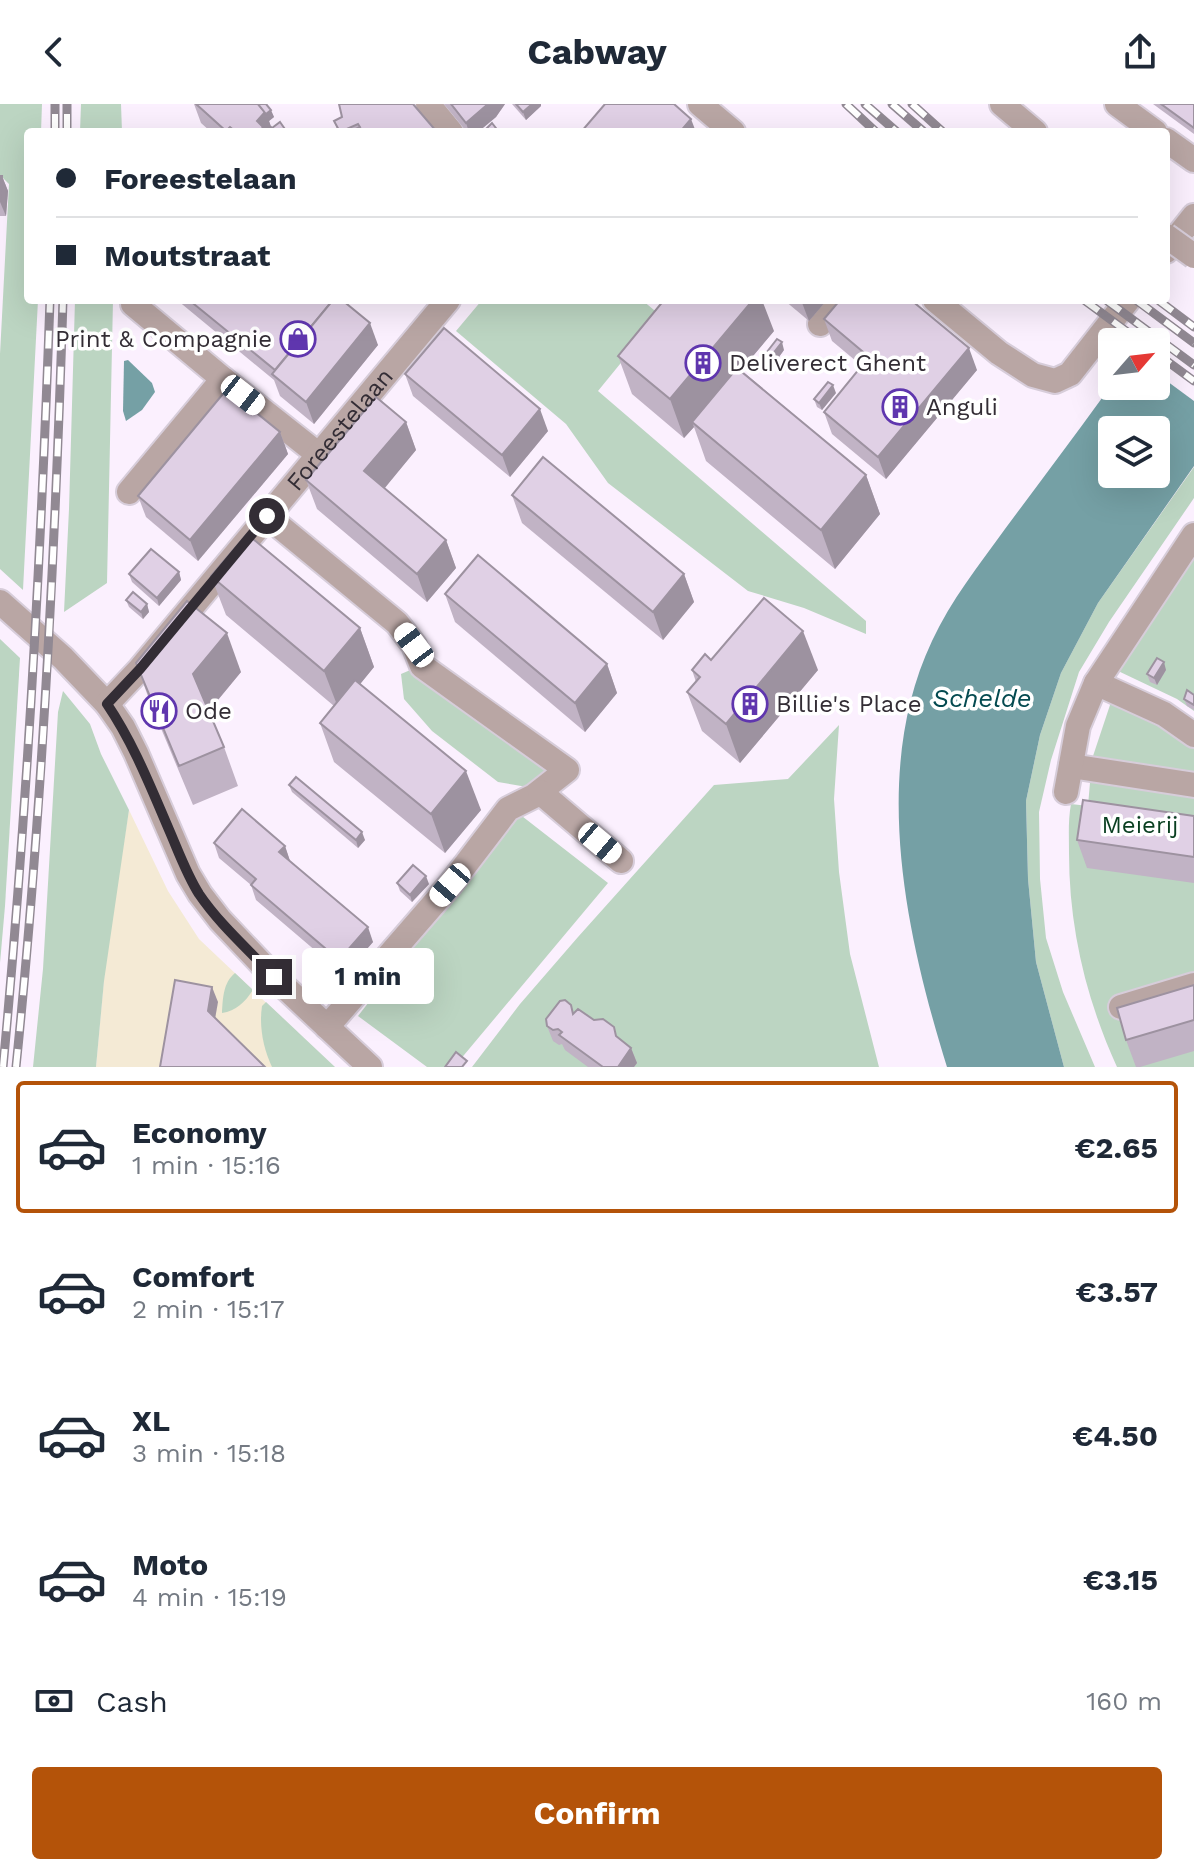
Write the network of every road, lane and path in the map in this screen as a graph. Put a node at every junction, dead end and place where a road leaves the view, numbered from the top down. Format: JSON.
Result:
{"nodes":[{"id":1,"x":428,"y":104,"type":"edge"},
{"id":2,"x":700,"y":104,"type":"edge"},
{"id":3,"x":1002,"y":104,"type":"edge"},
{"id":4,"x":1117,"y":104,"type":"edge"},
{"id":5,"x":448,"y":128,"type":"edge"},
{"id":6,"x":728,"y":128,"type":"edge"},
{"id":7,"x":1030,"y":128,"type":"edge"},
{"id":8,"x":1150,"y":128,"type":"edge"},
{"id":9,"x":1170,"y":143,"type":"edge"},
{"id":10,"x":1194,"y":160,"type":"edge"},
{"id":11,"x":1194,"y":216,"type":"edge"},
{"id":12,"x":1170,"y":239,"type":"edge"},
{"id":13,"x":1170,"y":246,"type":"edge"},
{"id":14,"x":1194,"y":256,"type":"edge"},
{"id":15,"x":133,"y":304,"type":"edge"},
{"id":16,"x":445,"y":304,"type":"edge"},
{"id":17,"x":837,"y":304,"type":"edge"},
{"id":18,"x":940,"y":304,"type":"edge"},
{"id":19,"x":1125,"y":304,"type":"edge"},
{"id":20,"x":820,"y":324,"type":"dead end"},
{"id":21,"x":223,"y":379,"type":"junction"},
{"id":22,"x":319,"y":455,"type":"junction"},
{"id":23,"x":129,"y":492,"type":"dead end"},
{"id":24,"x":267,"y":516,"type":"junction"},
{"id":25,"x":1194,"y":535,"type":"edge"},
{"id":26,"x":0,"y":602,"type":"edge"},
{"id":27,"x":1096,"y":683,"type":"junction"},
{"id":28,"x":107,"y":704,"type":"junction"},
{"id":29,"x":1194,"y":735,"type":"edge"},
{"id":30,"x":1071,"y":766,"type":"junction"},
{"id":31,"x":1194,"y":785,"type":"edge"},
{"id":32,"x":540,"y":792,"type":"junction"},
{"id":33,"x":1066,"y":792,"type":"dead end"},
{"id":34,"x":621,"y":861,"type":"dead end"},
{"id":35,"x":1194,"y":985,"type":"edge"},
{"id":36,"x":1121,"y":1007,"type":"edge"},
{"id":37,"x":327,"y":1027,"type":"junction"},
{"id":38,"x":370,"y":1067,"type":"edge"}],
"edges":[{"from":1,"to":5,"type":"street"},
{"from":2,"to":6,"type":"street"},
{"from":3,"to":7,"type":"street"},
{"from":4,"to":8,"type":"street"},
{"from":9,"to":10,"type":"street"},
{"from":11,"to":13,"type":"street"},
{"from":12,"to":14,"type":"street","bridge":true},
{"from":15,"to":21,"type":"street"},
{"from":16,"to":22,"type":"street","name":"Foreestelaan"},
{"from":17,"to":20,"type":"street"},
{"from":18,"to":19,"type":"street"},
{"from":21,"to":22,"type":"street"},
{"from":21,"to":23,"type":"street"},
{"from":22,"to":24,"type":"street","name":"Foreestelaan"},
{"from":24,"to":28,"type":"street","name":"Foreestelaan"},
{"from":24,"to":32,"type":"street"},
{"from":25,"to":27,"type":"street"},
{"from":26,"to":28,"type":"street"},
{"from":27,"to":29,"type":"street"},
{"from":27,"to":30,"type":"street"},
{"from":28,"to":37,"type":"street"},
{"from":30,"to":31,"type":"street"},
{"from":30,"to":33,"type":"street"},
{"from":32,"to":34,"type":"street"},
{"from":32,"to":37,"type":"street"},
{"from":35,"to":36,"type":"street"},
{"from":37,"to":38,"type":"street"}]}
